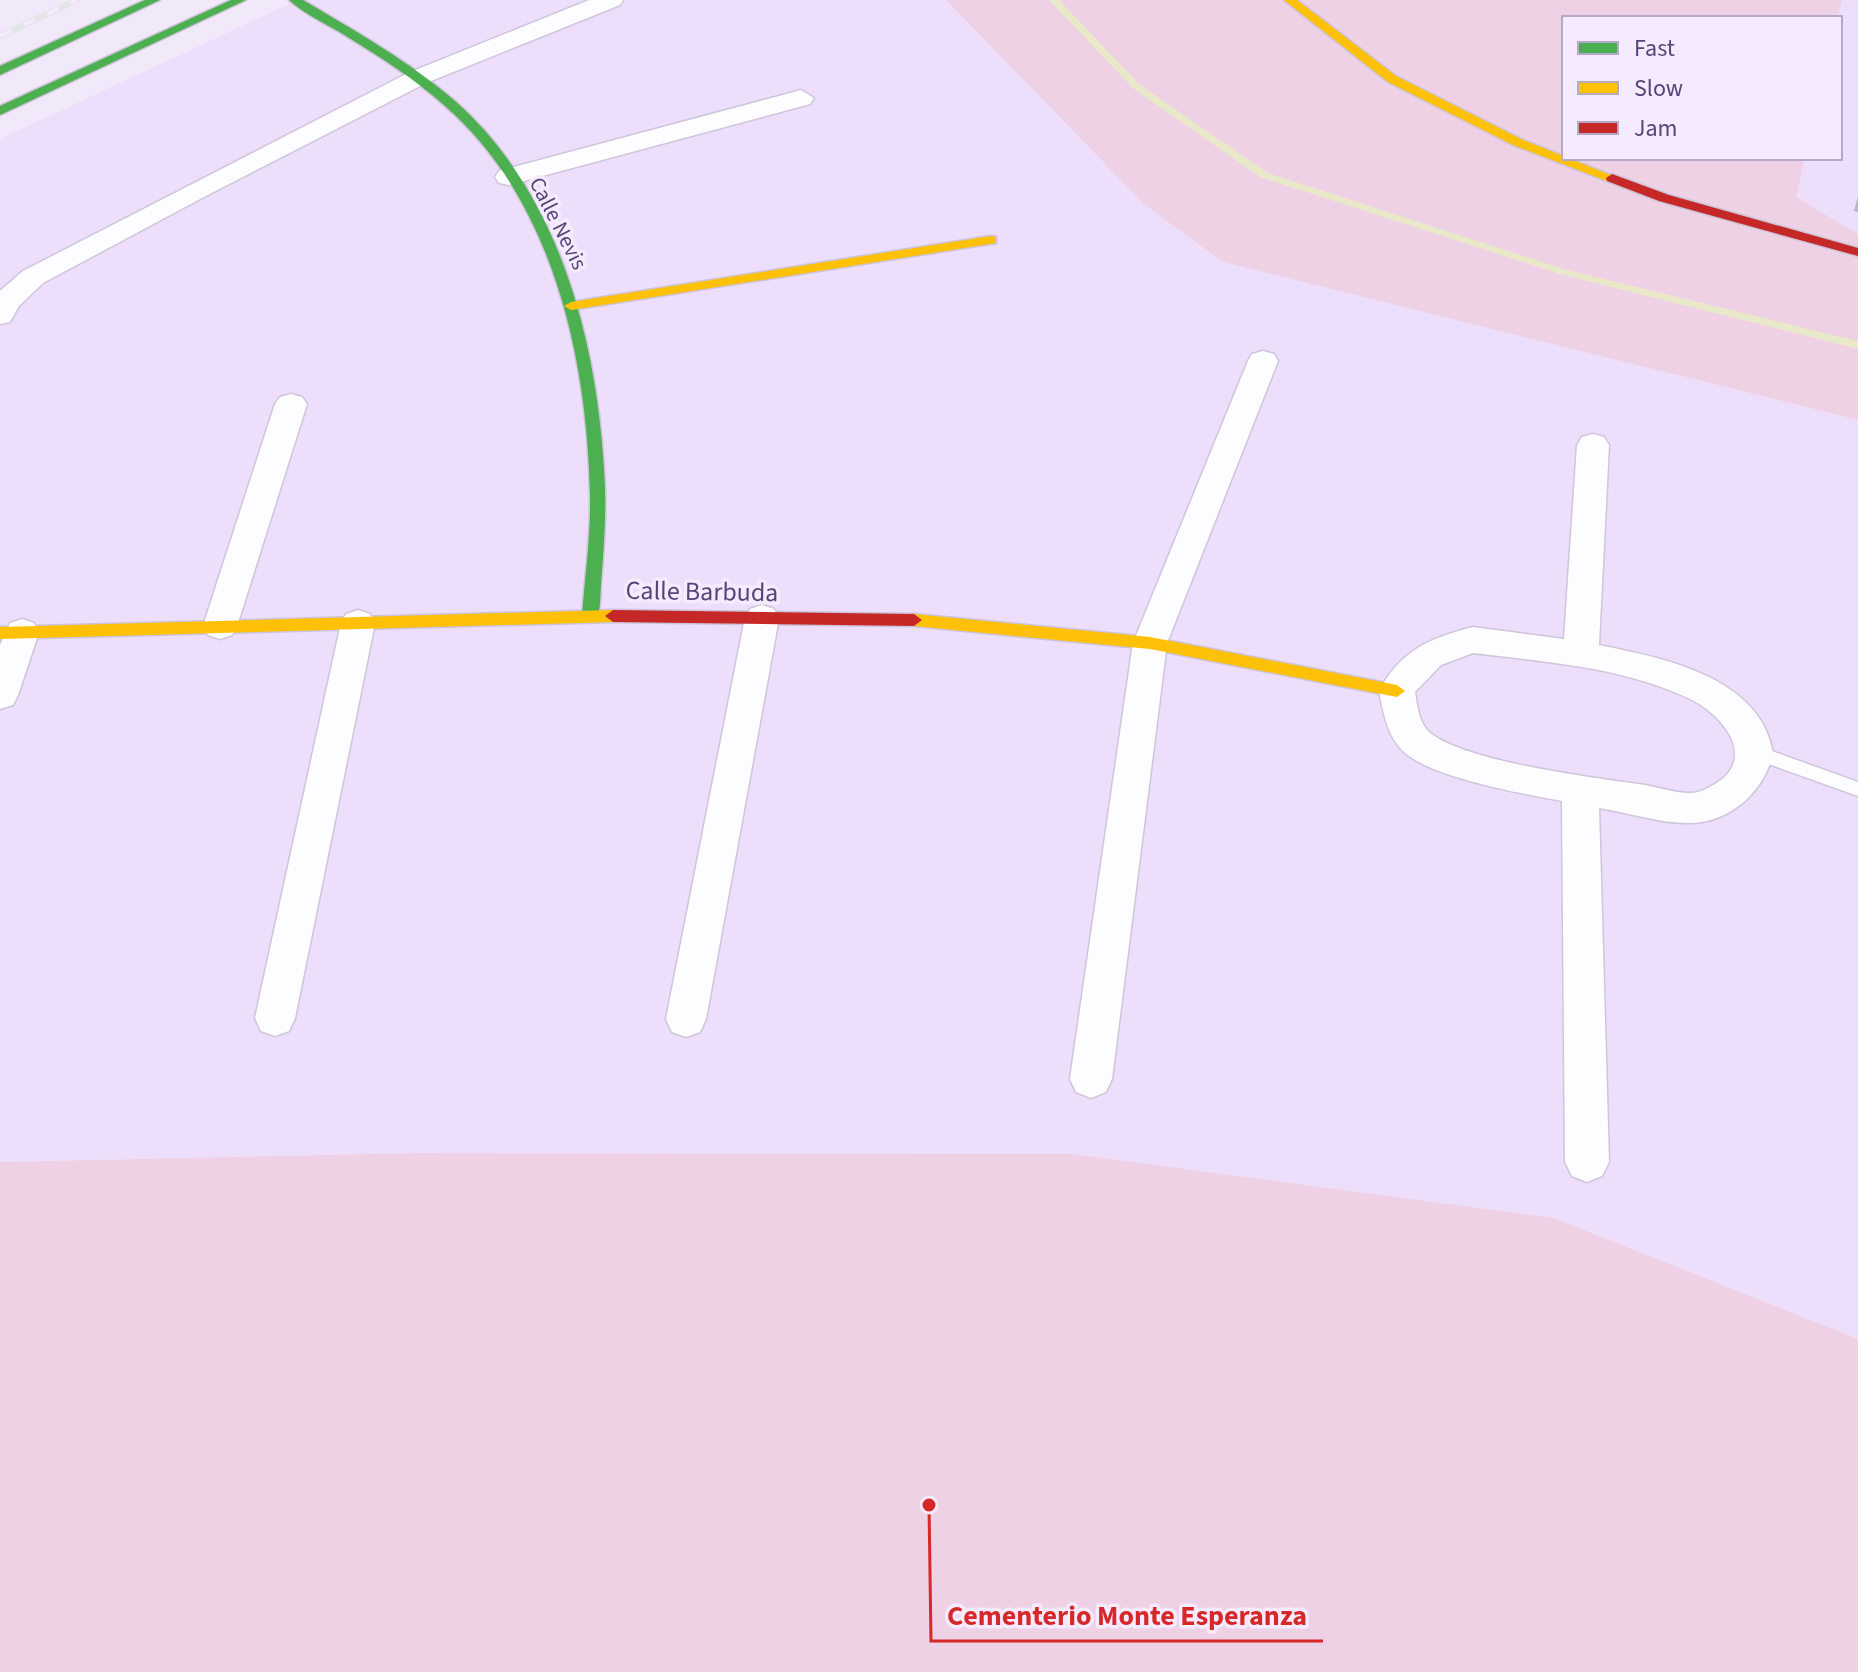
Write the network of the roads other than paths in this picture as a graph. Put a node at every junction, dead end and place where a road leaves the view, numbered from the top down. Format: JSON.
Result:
{"nodes":[{"id":1,"x":154,"y":0,"type":"edge"},
{"id":2,"x":240,"y":0,"type":"edge"},
{"id":3,"x":295,"y":0,"type":"edge"},
{"id":4,"x":611,"y":0,"type":"edge"},
{"id":5,"x":1290,"y":0,"type":"edge"},
{"id":6,"x":0,"y":71,"type":"edge"},
{"id":7,"x":417,"y":78,"type":"junction"},
{"id":8,"x":801,"y":98,"type":"dead end"},
{"id":9,"x":0,"y":111,"type":"edge"},
{"id":10,"x":1562,"y":159,"type":"edge"},
{"id":11,"x":1564,"y":160,"type":"edge"},
{"id":12,"x":509,"y":177,"type":"junction"},
{"id":13,"x":991,"y":240,"type":"dead end"},
{"id":14,"x":1858,"y":252,"type":"edge"},
{"id":15,"x":571,"y":306,"type":"junction"},
{"id":16,"x":0,"y":315,"type":"edge"},
{"id":17,"x":1263,"y":361,"type":"dead end"},
{"id":18,"x":291,"y":404,"type":"dead end"},
{"id":19,"x":1593,"y":445,"type":"dead end"},
{"id":20,"x":590,"y":616,"type":"junction"},
{"id":21,"x":762,"y":618,"type":"junction"},
{"id":22,"x":358,"y":623,"type":"junction"},
{"id":23,"x":220,"y":626,"type":"junction"},
{"id":24,"x":11,"y":632,"type":"edge"},
{"id":25,"x":1150,"y":643,"type":"junction"},
{"id":26,"x":1581,"y":654,"type":"junction"},
{"id":27,"x":1397,"y":691,"type":"junction"},
{"id":28,"x":0,"y":695,"type":"edge"},
{"id":29,"x":1755,"y":752,"type":"junction"},
{"id":30,"x":1580,"y":788,"type":"junction"},
{"id":31,"x":1858,"y":789,"type":"edge"},
{"id":32,"x":275,"y":1018,"type":"dead end"},
{"id":33,"x":686,"y":1019,"type":"dead end"},
{"id":34,"x":1091,"y":1079,"type":"dead end"},
{"id":35,"x":1587,"y":1162,"type":"dead end"}],
"edges":[{"from":1,"to":6,"type":"street"},
{"from":2,"to":9,"type":"street"},
{"from":3,"to":7,"type":"street","name":"Calle Nevis"},
{"from":4,"to":7,"type":"street"},
{"from":5,"to":10,"type":"street"},
{"from":7,"to":12,"type":"street","name":"Calle Nevis"},
{"from":7,"to":16,"type":"street"},
{"from":8,"to":12,"type":"street"},
{"from":11,"to":14,"type":"street"},
{"from":12,"to":15,"type":"street","name":"Calle Nevis"},
{"from":13,"to":15,"type":"street"},
{"from":15,"to":20,"type":"street","name":"Calle Nevis"},
{"from":17,"to":25,"type":"street"},
{"from":18,"to":23,"type":"street"},
{"from":19,"to":26,"type":"street"},
{"from":20,"to":21,"type":"street","name":"Calle Barbuda"},
{"from":20,"to":22,"type":"street","name":"Calle Barbuda"},
{"from":21,"to":25,"type":"street","name":"Calle Barbuda"},
{"from":21,"to":33,"type":"street"},
{"from":22,"to":23,"type":"street","name":"Calle Barbuda"},
{"from":22,"to":32,"type":"street"},
{"from":23,"to":24,"type":"street","name":"Calle Barbuda"},
{"from":24,"to":28,"type":"street"},
{"from":25,"to":27,"type":"street","name":"Calle Barbuda"},
{"from":25,"to":34,"type":"street"},
{"from":26,"to":27,"type":"street"},
{"from":26,"to":29,"type":"street"},
{"from":27,"to":30,"type":"street"},
{"from":29,"to":30,"type":"street"},
{"from":29,"to":31,"type":"lane"},
{"from":30,"to":35,"type":"street"}]}
